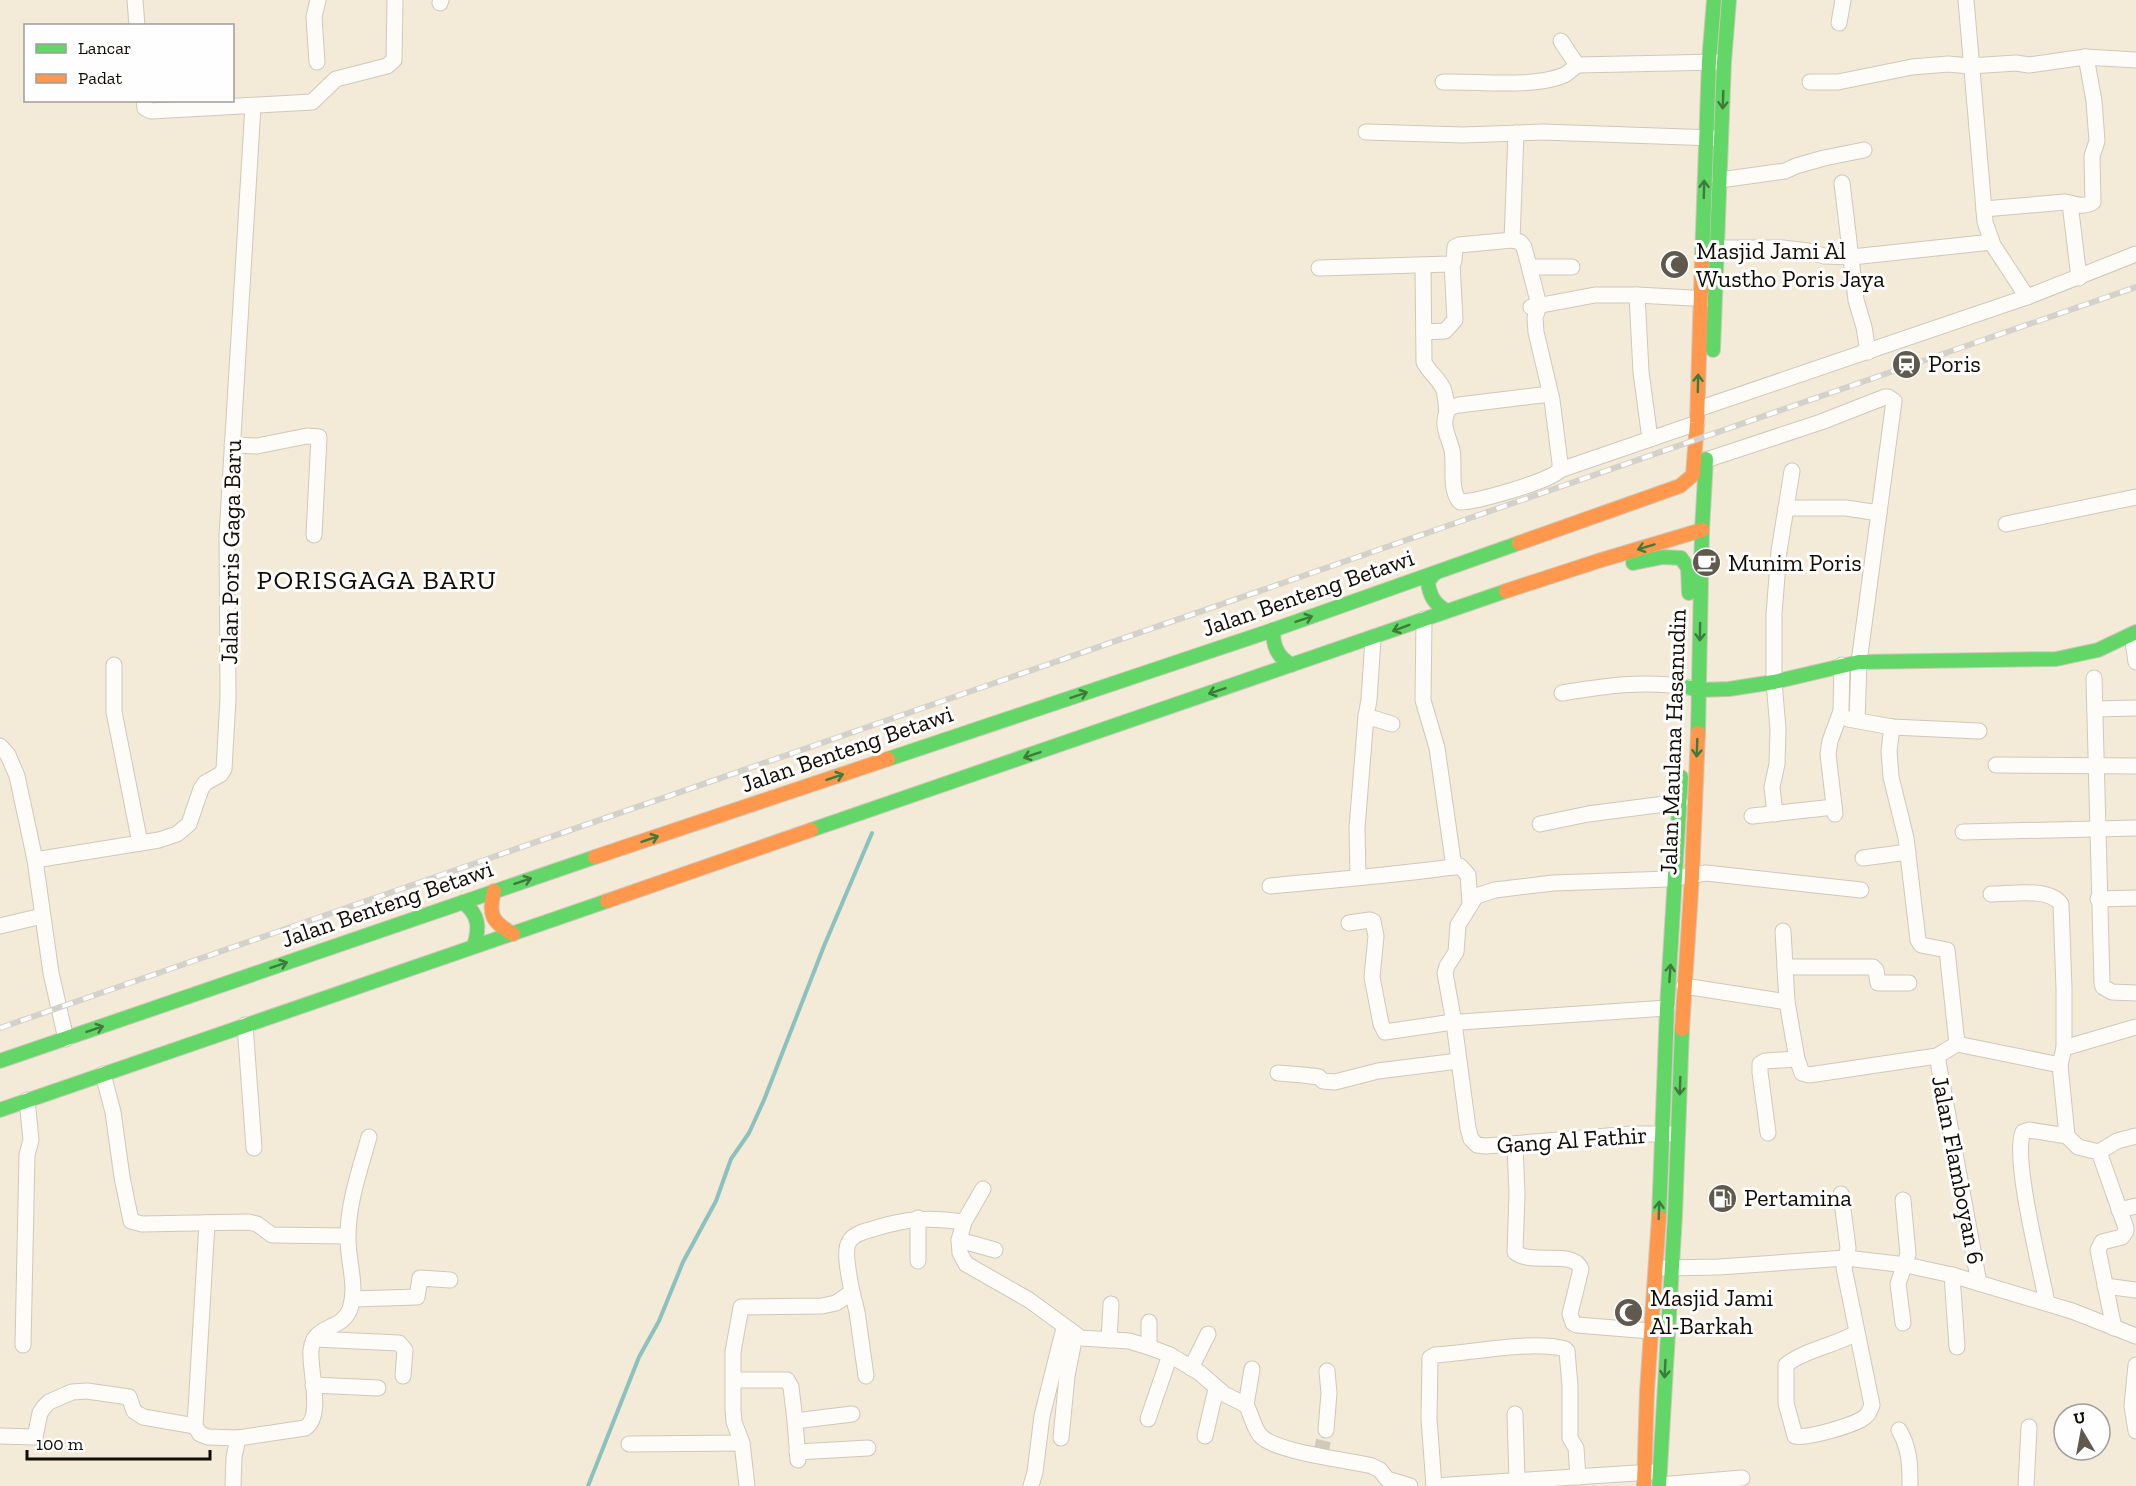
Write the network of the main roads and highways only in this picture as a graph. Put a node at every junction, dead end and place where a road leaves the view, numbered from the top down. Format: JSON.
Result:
{"nodes":[{"id":1,"x":1714,"y":0,"type":"edge"},
{"id":2,"x":1729,"y":0,"type":"edge"},
{"id":3,"x":1717,"y":62,"type":"junction"},
{"id":4,"x":1704,"y":138,"type":"junction"},
{"id":5,"x":1707,"y":299,"type":"junction"},
{"id":6,"x":1702,"y":412,"type":"junction"},
{"id":7,"x":1700,"y":461,"type":"junction"},
{"id":8,"x":1651,"y":496,"type":"junction"},
{"id":9,"x":1692,"y":503,"type":"junction"},
{"id":10,"x":1702,"y":530,"type":"junction"},
{"id":11,"x":1434,"y":574,"type":"junction"},
{"id":12,"x":1552,"y":575,"type":"junction"},
{"id":13,"x":1447,"y":611,"type":"junction"},
{"id":14,"x":1273,"y":630,"type":"junction"},
{"id":15,"x":2134,"y":633,"type":"edge"},
{"id":16,"x":1291,"y":665,"type":"junction"},
{"id":17,"x":1692,"y":688,"type":"junction"},
{"id":18,"x":1684,"y":704,"type":"dead end"},
{"id":19,"x":1682,"y":758,"type":"dead end"},
{"id":20,"x":1674,"y":878,"type":"junction"},
{"id":21,"x":492,"y":897,"type":"junction"},
{"id":22,"x":468,"y":905,"type":"junction"},
{"id":23,"x":508,"y":931,"type":"junction"},
{"id":24,"x":475,"y":941,"type":"junction"},
{"id":25,"x":1666,"y":1042,"type":"junction"},
{"id":26,"x":1682,"y":1042,"type":"junction"},
{"id":27,"x":0,"y":1061,"type":"edge"},
{"id":28,"x":0,"y":1110,"type":"edge"},
{"id":29,"x":1651,"y":1479,"type":"edge"}],
"edges":[{"from":1,"to":3,"type":"main road","name":"Jalan Maulana Hasanudin"},
{"from":2,"to":3,"type":"main road","name":"Jalan Maulana Hasanudin"},
{"from":3,"to":4,"type":"main road","name":"Jalan Maulana Hasanudin"},
{"from":5,"to":4,"type":"main road","name":"Jalan Maulana Hasanudin","one_way":true},
{"from":4,"to":5,"type":"main road","name":"Jalan Maulana Hasanudin"},
{"from":5,"to":6,"type":"main road","name":"Jalan Maulana Hasanudin"},
{"from":6,"to":7,"type":"main road","name":"Jalan Maulana Hasanudin"},
{"from":6,"to":7,"type":"main road","name":"Jalan Maulana Hasanudin"},
{"from":7,"to":8,"type":"main road","name":"Jalan Benteng Betawi"},
{"from":7,"to":9,"type":"main road","name":"Jalan Maulana Hasanudin"},
{"from":8,"to":9,"type":"main road"},
{"from":8,"to":11,"type":"main road","name":"Jalan Benteng Betawi"},
{"from":9,"to":10,"type":"main road","name":"Jalan Maulana Hasanudin"},
{"from":10,"to":12,"type":"main road","one_way":true},
{"from":10,"to":17,"type":"main road","name":"Jalan Maulana Hasanudin","one_way":true},
{"from":11,"to":13,"type":"main road"},
{"from":14,"to":11,"type":"main road","name":"Jalan Benteng Betawi","one_way":true},
{"from":12,"to":13,"type":"main road"},
{"from":12,"to":17,"type":"main road","name":"Jalan Maulana Hasanudin"},
{"from":13,"to":16,"type":"main road","one_way":true},
{"from":14,"to":16,"type":"main road"},
{"from":21,"to":14,"type":"main road","name":"Jalan Benteng Betawi","one_way":true},
{"from":15,"to":17,"type":"main road"},
{"from":16,"to":23,"type":"main road","one_way":true},
{"from":17,"to":18,"type":"main road","name":"Jalan Maulana Hasanudin"},
{"from":17,"to":20,"type":"main road","name":"Jalan Maulana Hasanudin","one_way":true},
{"from":19,"to":20,"type":"main road","name":"Jalan Maulana Hasanudin"},
{"from":25,"to":20,"type":"main road","name":"Jalan Maulana Hasanudin","one_way":true},
{"from":20,"to":26,"type":"main road","name":"Jalan Maulana Hasanudin"},
{"from":21,"to":22,"type":"main road","name":"Jalan Benteng Betawi"},
{"from":21,"to":23,"type":"main road"},
{"from":22,"to":24,"type":"main road"},
{"from":27,"to":22,"type":"main road","name":"Jalan Benteng Betawi","one_way":true},
{"from":23,"to":24,"type":"main road"},
{"from":24,"to":28,"type":"main road"},
{"from":25,"to":26,"type":"main road"},
{"from":29,"to":25,"type":"main road","name":"Jalan Maulana Hasanudin","one_way":true},
{"from":26,"to":29,"type":"main road","name":"Jalan Maulana Hasanudin","one_way":true}]}
